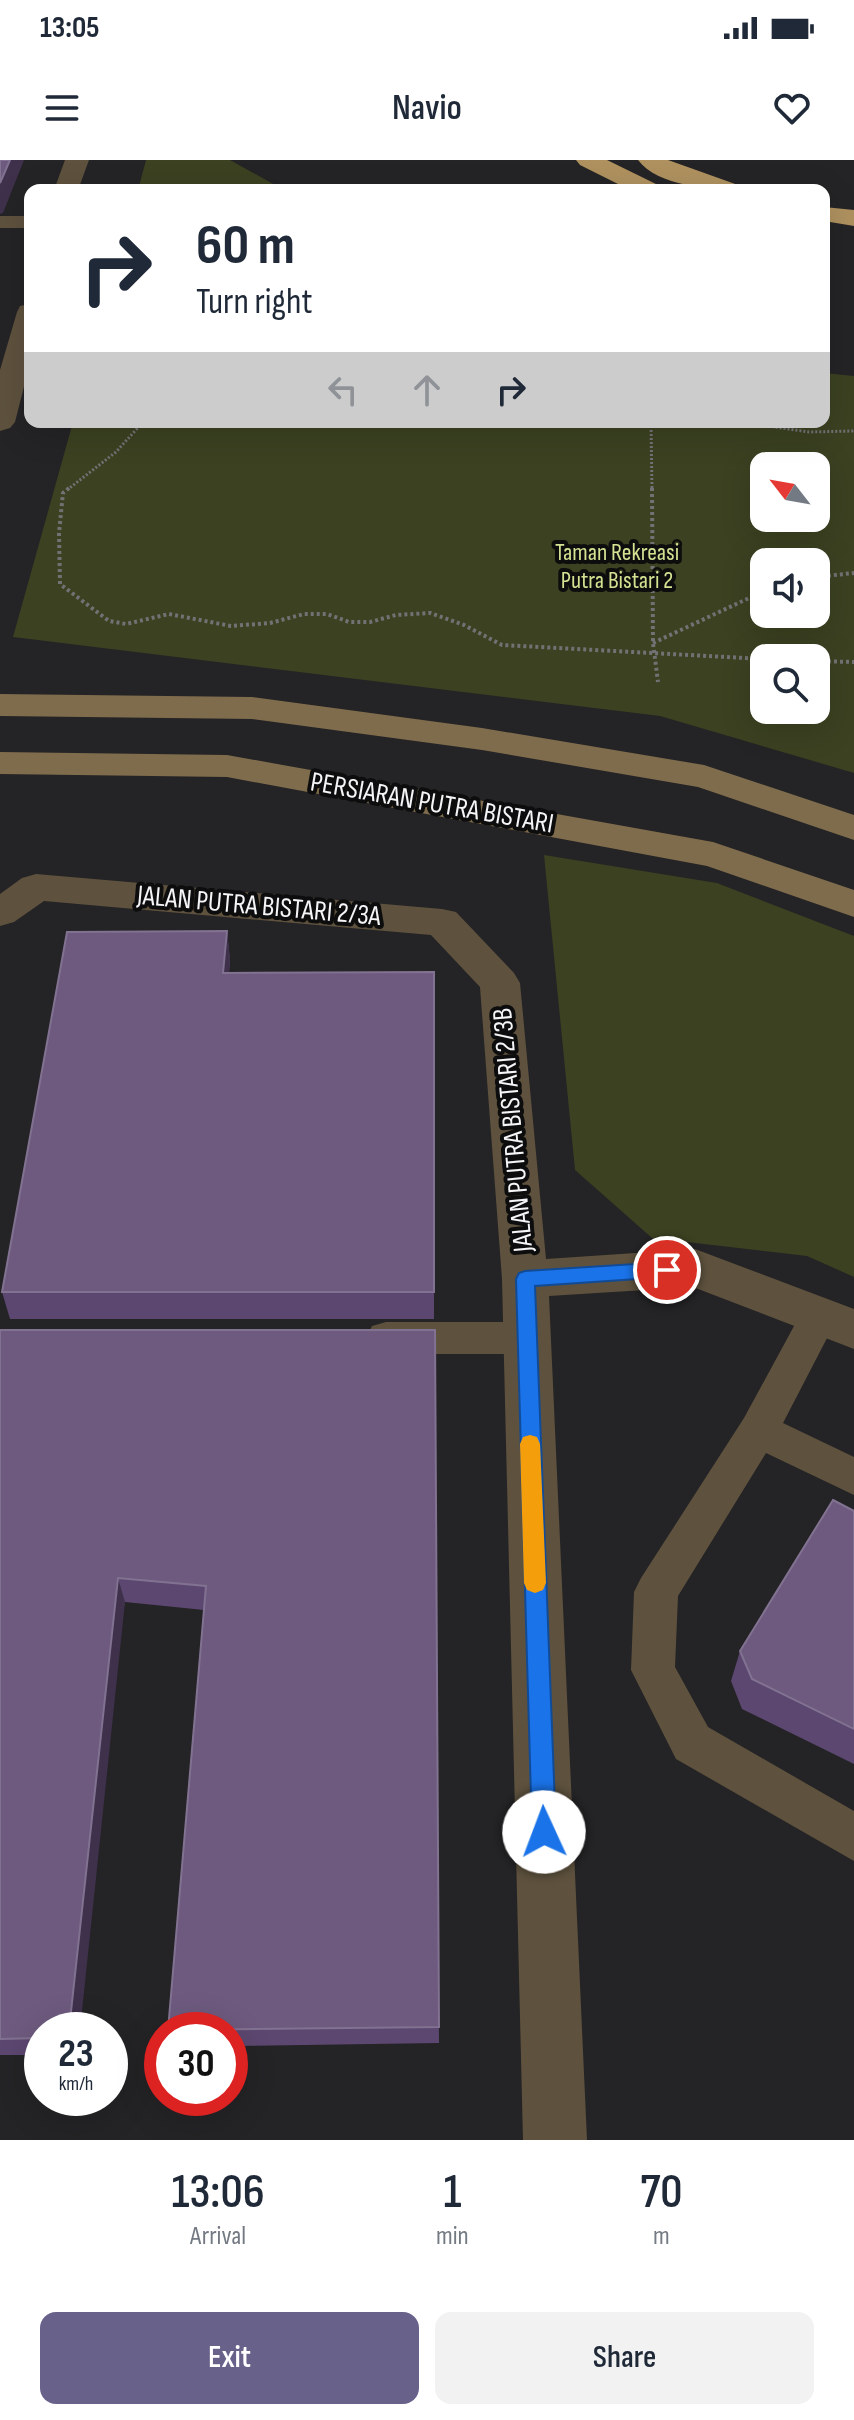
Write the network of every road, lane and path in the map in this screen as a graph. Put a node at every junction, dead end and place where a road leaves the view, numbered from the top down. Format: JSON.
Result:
{"nodes":[{"id":1,"x":77,"y":160,"type":"edge"},
{"id":2,"x":588,"y":160,"type":"edge"},
{"id":3,"x":650,"y":160,"type":"edge"},
{"id":4,"x":68,"y":184,"type":"edge"},
{"id":5,"x":637,"y":184,"type":"edge"},
{"id":6,"x":710,"y":184,"type":"edge"},
{"id":7,"x":830,"y":215,"type":"edge"},
{"id":8,"x":854,"y":218,"type":"edge"},
{"id":9,"x":0,"y":222,"type":"edge"},
{"id":10,"x":24,"y":222,"type":"edge"},
{"id":11,"x":830,"y":238,"type":"edge"},
{"id":12,"x":854,"y":242,"type":"edge"},
{"id":13,"x":24,"y":334,"type":"edge"},
{"id":14,"x":0,"y":422,"type":"edge"},
{"id":15,"x":138,"y":428,"type":"edge"},
{"id":16,"x":651,"y":428,"type":"edge"},
{"id":17,"x":781,"y":428,"type":"edge"},
{"id":18,"x":854,"y":431,"type":"edge"},
{"id":19,"x":854,"y":573,"type":"edge"},
{"id":20,"x":830,"y":576,"type":"edge"},
{"id":21,"x":750,"y":598,"type":"edge"},
{"id":22,"x":653,"y":643,"type":"junction"},
{"id":23,"x":654,"y":654,"type":"junction"},
{"id":24,"x":750,"y":658,"type":"edge"},
{"id":25,"x":830,"y":661,"type":"edge"},
{"id":26,"x":854,"y":662,"type":"edge"},
{"id":27,"x":658,"y":682,"type":"dead end"},
{"id":28,"x":0,"y":705,"type":"edge"},
{"id":29,"x":0,"y":763,"type":"edge"},
{"id":30,"x":854,"y":828,"type":"edge"},
{"id":31,"x":854,"y":904,"type":"edge"},
{"id":32,"x":0,"y":913,"type":"edge"},
{"id":33,"x":500,"y":983,"type":"joint"},
{"id":34,"x":525,"y":1279,"type":"junction"},
{"id":35,"x":837,"y":1322,"type":"edge"},
{"id":36,"x":351,"y":1338,"type":"edge"},
{"id":37,"x":526,"y":1338,"type":"junction"},
{"id":38,"x":758,"y":1430,"type":"junction"},
{"id":39,"x":854,"y":1477,"type":"edge"},
{"id":40,"x":854,"y":1837,"type":"edge"},
{"id":41,"x":555,"y":2140,"type":"edge"}],
"edges":[{"from":1,"to":4,"type":"street"},
{"from":2,"to":5,"type":"highway"},
{"from":3,"to":6,"type":"highway"},
{"from":7,"to":8,"type":"highway"},
{"from":9,"to":10,"type":"lane"},
{"from":11,"to":12,"type":"highway"},
{"from":13,"to":14,"type":"street"},
{"from":15,"to":23,"type":"path"},
{"from":16,"to":22,"type":"path"},
{"from":17,"to":18,"type":"path"},
{"from":19,"to":20,"type":"path"},
{"from":21,"to":22,"type":"path"},
{"from":22,"to":23,"type":"path"},
{"from":23,"to":24,"type":"path"},
{"from":23,"to":27,"type":"path"},
{"from":25,"to":26,"type":"path"},
{"from":28,"to":30,"type":"main road"},
{"from":29,"to":31,"type":"main road","name":"PERSIARAN PUTRA BISTARI"},
{"from":32,"to":33,"type":"street","name":"JALAN PUTRA BISTARI 2/3A"},
{"from":33,"to":34,"type":"street","name":"JALAN PUTRA BISTARI 2/3B"},
{"from":34,"to":35,"type":"street"},
{"from":34,"to":37,"type":"street","name":"JALAN PUTRA BISTARI 2/3B"},
{"from":35,"to":38,"type":"lane"},
{"from":36,"to":37,"type":"lane"},
{"from":37,"to":41,"type":"street","name":"JALAN PUTRA BISTARI 2/3B"},
{"from":38,"to":39,"type":"lane"},
{"from":38,"to":40,"type":"lane"}]}
